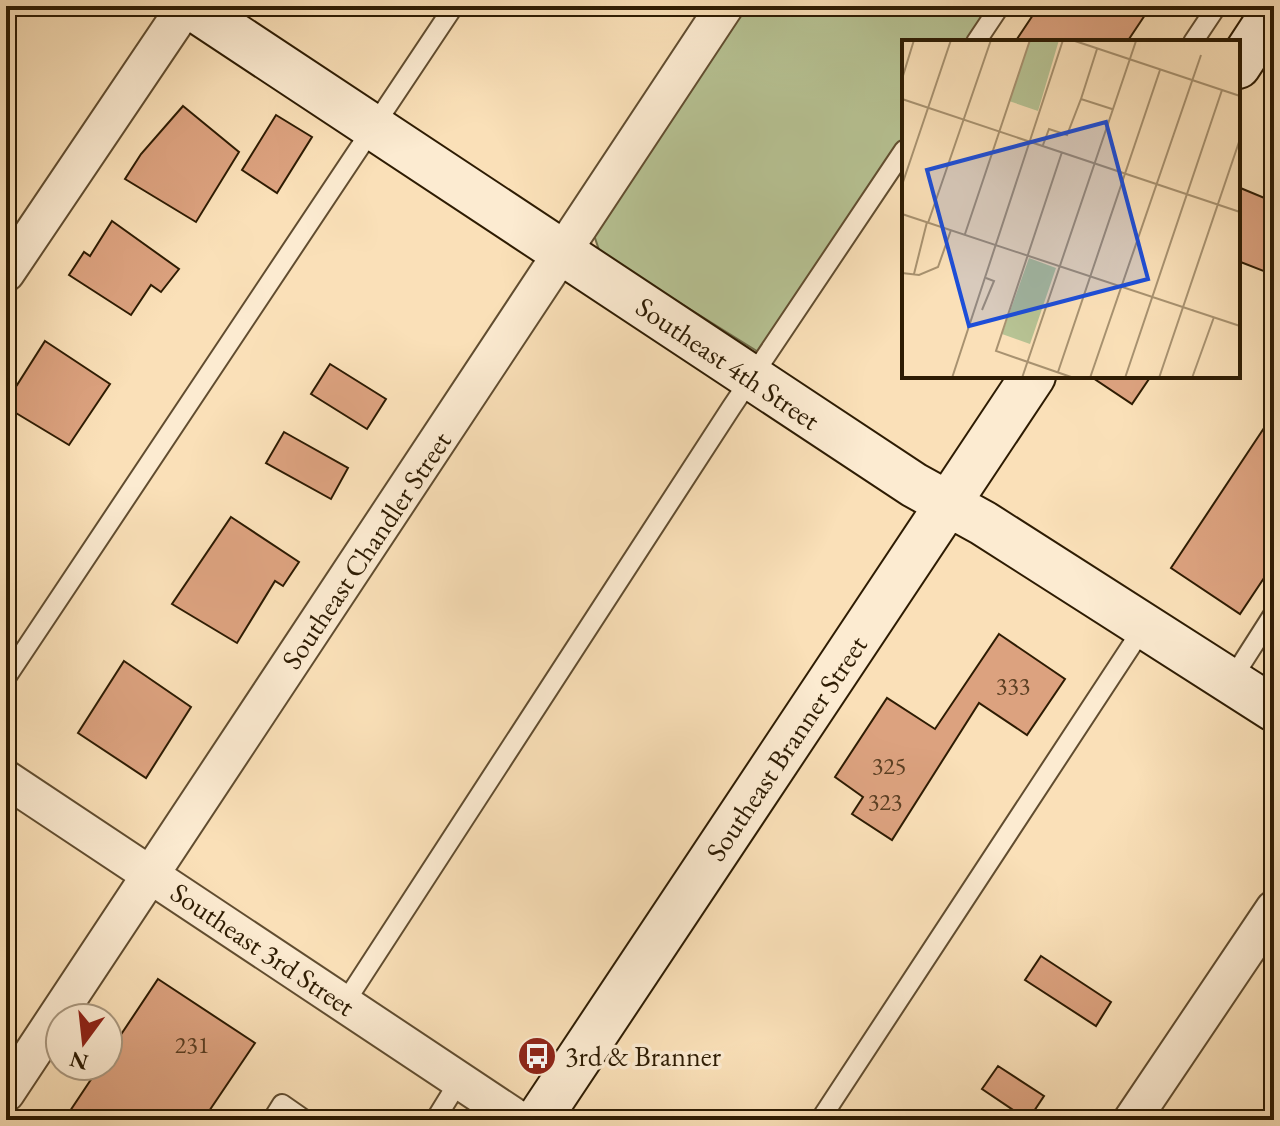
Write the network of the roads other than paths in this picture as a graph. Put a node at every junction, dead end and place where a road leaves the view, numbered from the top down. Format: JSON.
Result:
{"nodes":[{"id":1,"x":188,"y":6,"type":"edge"},
{"id":2,"x":454,"y":6,"type":"edge"},
{"id":3,"x":725,"y":6,"type":"edge"},
{"id":4,"x":1000,"y":6,"type":"edge"},
{"id":5,"x":1217,"y":6,"type":"edge"},
{"id":6,"x":1274,"y":11,"type":"edge"},
{"id":7,"x":977,"y":40,"type":"edge"},
{"id":8,"x":1194,"y":40,"type":"edge"},
{"id":9,"x":1240,"y":63,"type":"edge"},
{"id":10,"x":374,"y":128,"type":"junction"},
{"id":11,"x":902,"y":153,"type":"edge"},
{"id":12,"x":563,"y":253,"type":"junction"},
{"id":13,"x":6,"y":273,"type":"edge"},
{"id":14,"x":1032,"y":378,"type":"edge"},
{"id":15,"x":752,"y":379,"type":"junction"},
{"id":16,"x":948,"y":504,"type":"junction"},
{"id":17,"x":1274,"y":613,"type":"edge"},
{"id":18,"x":1143,"y":628,"type":"junction"},
{"id":19,"x":6,"y":678,"type":"edge"},
{"id":20,"x":1230,"y":682,"type":"junction"},
{"id":21,"x":1274,"y":709,"type":"edge"},
{"id":22,"x":6,"y":779,"type":"edge"},
{"id":23,"x":152,"y":872,"type":"junction"},
{"id":24,"x":1274,"y":909,"type":"edge"},
{"id":25,"x":344,"y":1004,"type":"junction"},
{"id":26,"x":459,"y":1081,"type":"junction"},
{"id":27,"x":6,"y":1093,"type":"edge"},
{"id":28,"x":272,"y":1120,"type":"edge"},
{"id":29,"x":305,"y":1120,"type":"edge"},
{"id":30,"x":435,"y":1120,"type":"edge"},
{"id":31,"x":519,"y":1120,"type":"edge"},
{"id":32,"x":538,"y":1120,"type":"edge"},
{"id":33,"x":820,"y":1120,"type":"edge"},
{"id":34,"x":1132,"y":1120,"type":"edge"}],
"edges":[{"from":1,"to":10,"type":"street","name":"Southeast 4th Street"},
{"from":1,"to":13,"type":"street"},
{"from":2,"to":10,"type":"lane"},
{"from":3,"to":12,"type":"street","name":"Southeast Chandler Street"},
{"from":4,"to":7,"type":"lane"},
{"from":5,"to":8,"type":"lane"},
{"from":6,"to":9,"type":"street"},
{"from":10,"to":12,"type":"street","name":"Southeast 4th Street"},
{"from":10,"to":19,"type":"lane"},
{"from":11,"to":15,"type":"lane"},
{"from":12,"to":15,"type":"street","name":"Southeast 4th Street"},
{"from":12,"to":23,"type":"street","name":"Southeast Chandler Street"},
{"from":14,"to":16,"type":"street","name":"Southeast Branner Street"},
{"from":15,"to":16,"type":"street","name":"Southeast 4th Street"},
{"from":15,"to":25,"type":"lane"},
{"from":16,"to":18,"type":"street","name":"Southeast 4th Street"},
{"from":16,"to":32,"type":"street","name":"Southeast Branner Street"},
{"from":17,"to":20,"type":"lane"},
{"from":18,"to":20,"type":"street","name":"Southeast 4th Street"},
{"from":18,"to":33,"type":"lane"},
{"from":20,"to":21,"type":"street","name":"Southeast 4th Street"},
{"from":22,"to":23,"type":"street","name":"Southeast 3rd Street"},
{"from":23,"to":25,"type":"street","name":"Southeast 3rd Street"},
{"from":23,"to":27,"type":"street","name":"Southeast Chandler Street"},
{"from":24,"to":34,"type":"street"},
{"from":25,"to":26,"type":"street","name":"Southeast 3rd Street"},
{"from":26,"to":30,"type":"lane"},
{"from":26,"to":31,"type":"street","name":"Southeast 3rd Street"},
{"from":28,"to":29,"type":"lane"}]}
